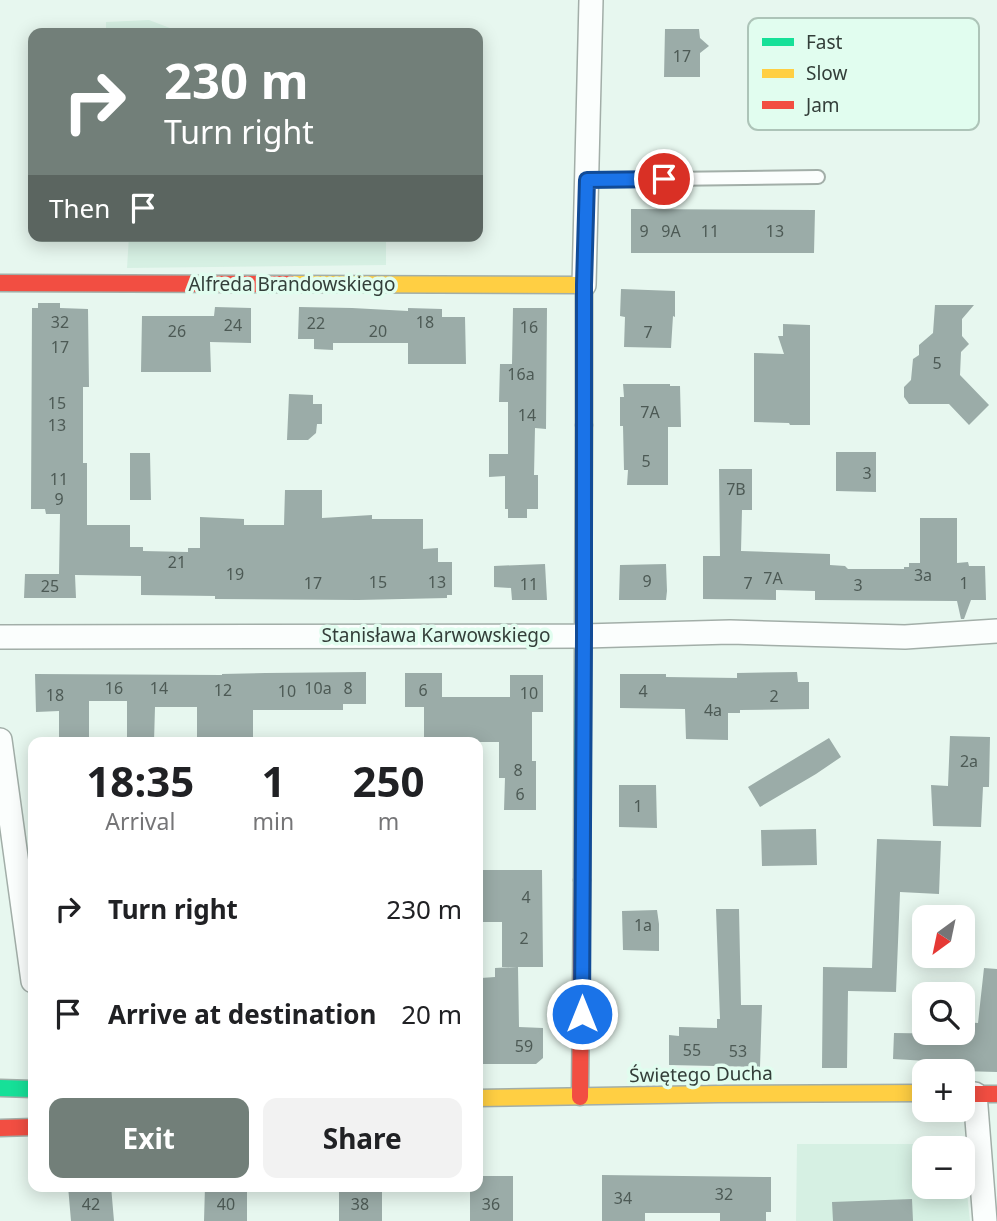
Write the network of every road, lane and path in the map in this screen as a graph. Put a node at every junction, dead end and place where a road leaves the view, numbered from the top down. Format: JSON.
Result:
{"nodes":[{"id":1,"x":591,"y":0,"type":"edge"},
{"id":2,"x":818,"y":177,"type":"dead end"},
{"id":3,"x":587,"y":180,"type":"junction"},
{"id":4,"x":0,"y":283,"type":"edge"},
{"id":5,"x":584,"y":285,"type":"junction"},
{"id":6,"x":997,"y":631,"type":"edge"},
{"id":7,"x":0,"y":636,"type":"edge"},
{"id":8,"x":584,"y":636,"type":"junction"},
{"id":9,"x":0,"y":740,"type":"edge"},
{"id":10,"x":28,"y":944,"type":"edge"},
{"id":11,"x":0,"y":1088,"type":"edge"},
{"id":12,"x":28,"y":1089,"type":"edge"},
{"id":13,"x":912,"y":1093,"type":"edge"},
{"id":14,"x":978,"y":1094,"type":"edge"},
{"id":15,"x":580,"y":1097,"type":"junction"},
{"id":16,"x":483,"y":1098,"type":"edge"},
{"id":17,"x":985,"y":1221,"type":"edge"}],
"edges":[{"from":1,"to":3,"type":"street"},
{"from":2,"to":3,"type":"lane"},
{"from":3,"to":5,"type":"street"},
{"from":4,"to":5,"type":"street","name":"Alfreda Brandowskiego"},
{"from":5,"to":8,"type":"street"},
{"from":6,"to":8,"type":"street","name":"Stanisława Karwowskiego"},
{"from":7,"to":8,"type":"street","name":"Stanisława Karwowskiego"},
{"from":8,"to":15,"type":"street"},
{"from":9,"to":10,"type":"street"},
{"from":11,"to":12,"type":"street"},
{"from":13,"to":15,"type":"street","name":"Świętego Ducha"},
{"from":14,"to":17,"type":"street"},
{"from":15,"to":16,"type":"street","name":"Świętego Ducha"}]}
